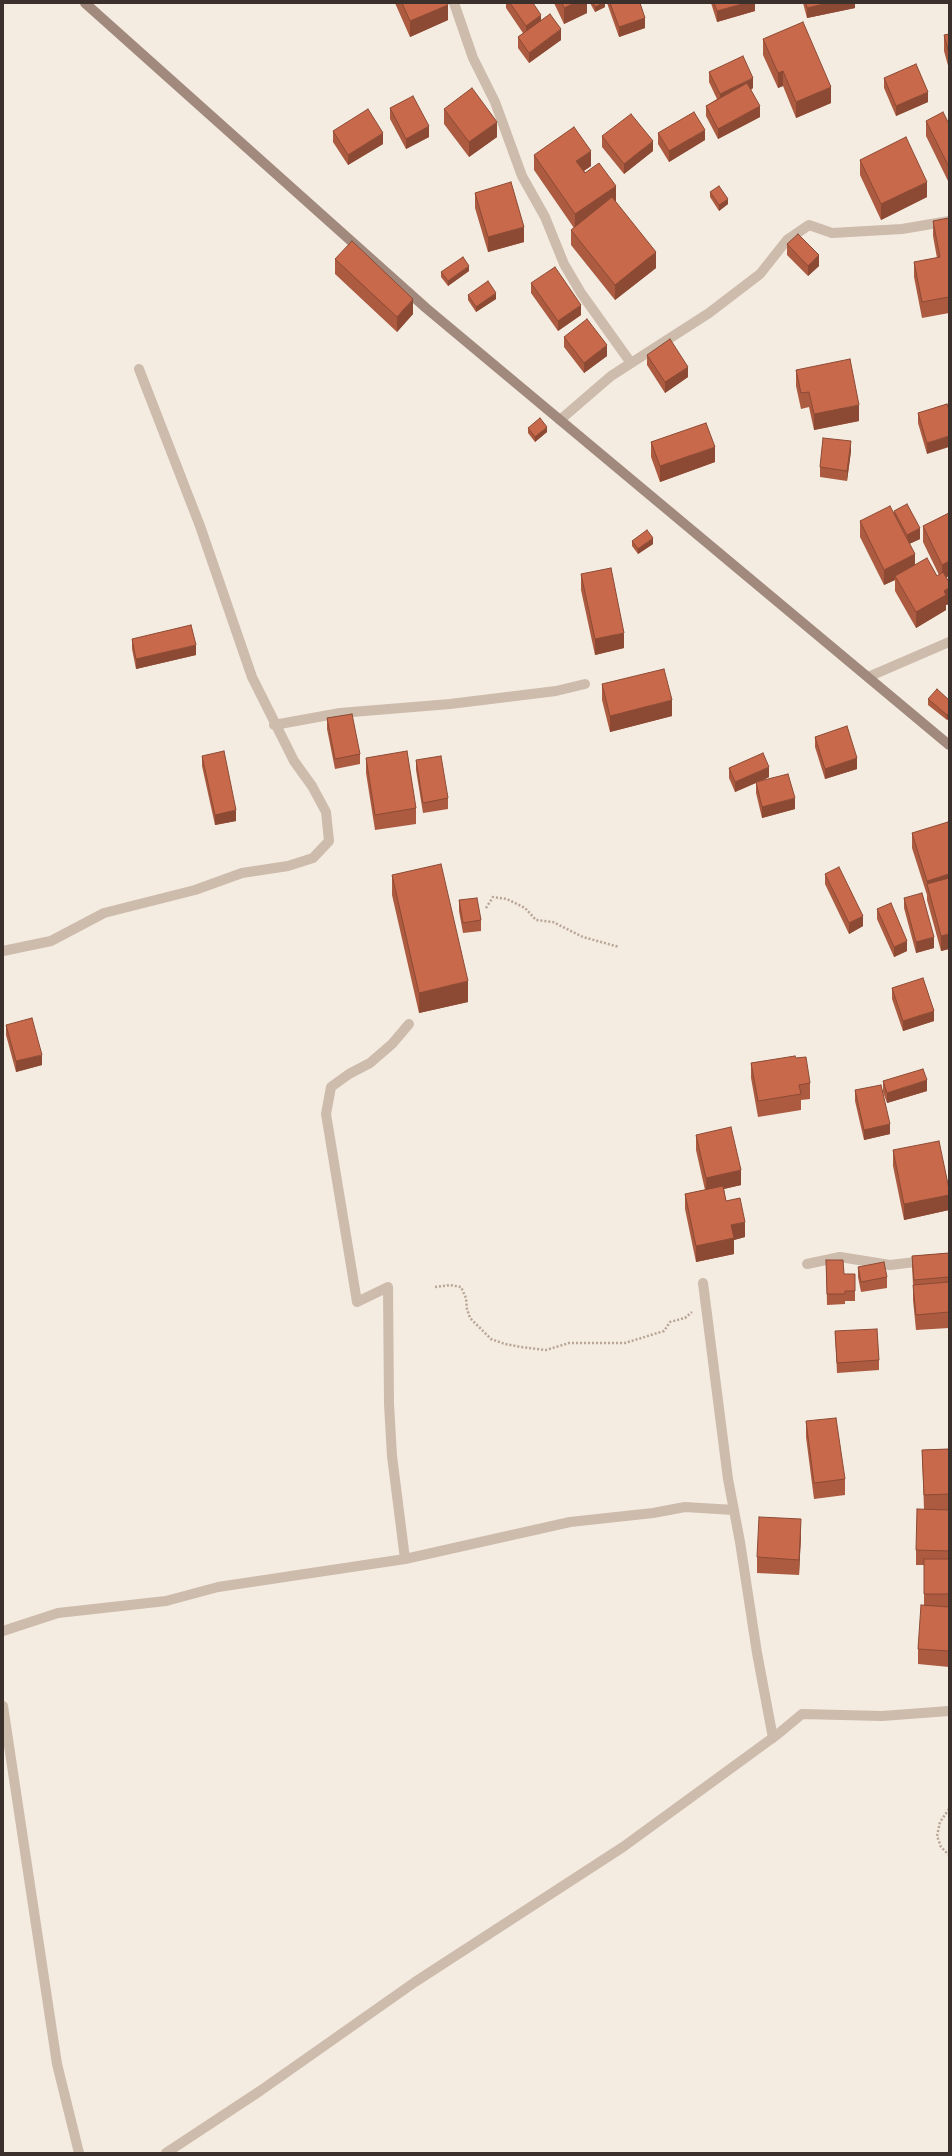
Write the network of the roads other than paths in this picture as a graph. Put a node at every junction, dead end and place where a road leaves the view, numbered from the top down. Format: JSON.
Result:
{"nodes":[{"id":1,"x":85,"y":3,"type":"edge"},
{"id":2,"x":454,"y":3,"type":"edge"},
{"id":3,"x":949,"y":221,"type":"edge"},
{"id":4,"x":631,"y":363,"type":"junction"},
{"id":5,"x":139,"y":369,"type":"dead end"},
{"id":6,"x":560,"y":420,"type":"junction"},
{"id":7,"x":949,"y":642,"type":"edge"},
{"id":8,"x":868,"y":677,"type":"junction"},
{"id":9,"x":585,"y":684,"type":"dead end"},
{"id":10,"x":274,"y":725,"type":"junction"},
{"id":11,"x":949,"y":745,"type":"edge"},
{"id":12,"x":3,"y":951,"type":"edge"},
{"id":13,"x":409,"y":1024,"type":"dead end"},
{"id":14,"x":949,"y":1258,"type":"edge"},
{"id":15,"x":807,"y":1264,"type":"dead end"},
{"id":16,"x":703,"y":1284,"type":"dead end"},
{"id":17,"x":734,"y":1510,"type":"junction"},
{"id":18,"x":405,"y":1559,"type":"junction"},
{"id":19,"x":3,"y":1630,"type":"edge"},
{"id":20,"x":3,"y":1706,"type":"edge"},
{"id":21,"x":949,"y":1711,"type":"edge"},
{"id":22,"x":773,"y":1738,"type":"junction"},
{"id":23,"x":79,"y":2153,"type":"edge"},
{"id":24,"x":166,"y":2153,"type":"edge"}],
"edges":[{"from":1,"to":6,"type":"main road"},
{"from":2,"to":4,"type":"street"},
{"from":3,"to":4,"type":"street"},
{"from":4,"to":6,"type":"street"},
{"from":5,"to":10,"type":"street"},
{"from":6,"to":8,"type":"main road"},
{"from":7,"to":8,"type":"street"},
{"from":8,"to":11,"type":"main road"},
{"from":9,"to":10,"type":"street"},
{"from":10,"to":12,"type":"street"},
{"from":13,"to":18,"type":"street"},
{"from":14,"to":15,"type":"street"},
{"from":16,"to":17,"type":"street"},
{"from":17,"to":18,"type":"street"},
{"from":17,"to":22,"type":"street"},
{"from":18,"to":19,"type":"street"},
{"from":20,"to":23,"type":"street"},
{"from":21,"to":22,"type":"street"},
{"from":22,"to":24,"type":"street"}]}
